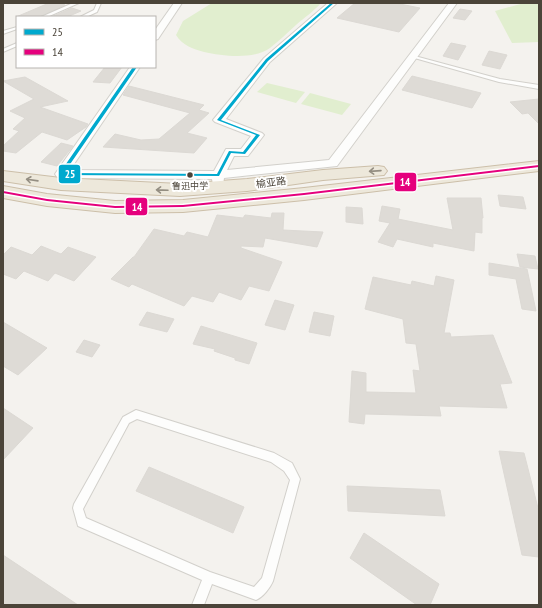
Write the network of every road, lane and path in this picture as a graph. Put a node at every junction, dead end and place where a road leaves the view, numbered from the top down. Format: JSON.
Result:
{"nodes":[{"id":1,"x":77,"y":3,"type":"edge"},
{"id":2,"x":99,"y":3,"type":"edge"},
{"id":3,"x":178,"y":3,"type":"edge"},
{"id":4,"x":333,"y":3,"type":"edge"},
{"id":5,"x":453,"y":3,"type":"edge"},
{"id":6,"x":45,"y":16,"type":"edge"},
{"id":7,"x":84,"y":16,"type":"edge"},
{"id":8,"x":16,"y":28,"type":"edge"},
{"id":9,"x":3,"y":34,"type":"edge"},
{"id":10,"x":156,"y":36,"type":"edge"},
{"id":11,"x":16,"y":44,"type":"edge"},
{"id":12,"x":3,"y":51,"type":"edge"},
{"id":13,"x":413,"y":56,"type":"junction"},
{"id":14,"x":134,"y":68,"type":"edge"},
{"id":15,"x":539,"y":86,"type":"edge"},
{"id":16,"x":539,"y":158,"type":"edge"},
{"id":17,"x":539,"y":166,"type":"edge"},
{"id":18,"x":328,"y":169,"type":"junction"},
{"id":19,"x":3,"y":176,"type":"edge"},
{"id":20,"x":218,"y":181,"type":"junction"},
{"id":21,"x":3,"y":192,"type":"edge"},
{"id":22,"x":209,"y":578,"type":"junction"},
{"id":23,"x":198,"y":605,"type":"edge"}],
"edges":[{"from":1,"to":6,"type":"lane"},
{"from":2,"to":7,"type":"lane"},
{"from":3,"to":10,"type":"street"},
{"from":4,"to":20,"type":"street"},
{"from":5,"to":13,"type":"street"},
{"from":8,"to":9,"type":"lane"},
{"from":11,"to":12,"type":"lane"},
{"from":13,"to":15,"type":"lane"},
{"from":13,"to":18,"type":"street"},
{"from":14,"to":20,"type":"street"},
{"from":16,"to":18,"type":"highway","name":"榆亚路","one_way":true},
{"from":17,"to":21,"type":"highway","name":"榆亚路"},
{"from":18,"to":20,"type":"highway","name":"榆亚路"},
{"from":20,"to":19,"type":"highway","name":"榆亚路","one_way":true},
{"from":22,"to":22,"type":"lane"},
{"from":22,"to":23,"type":"lane"}]}
